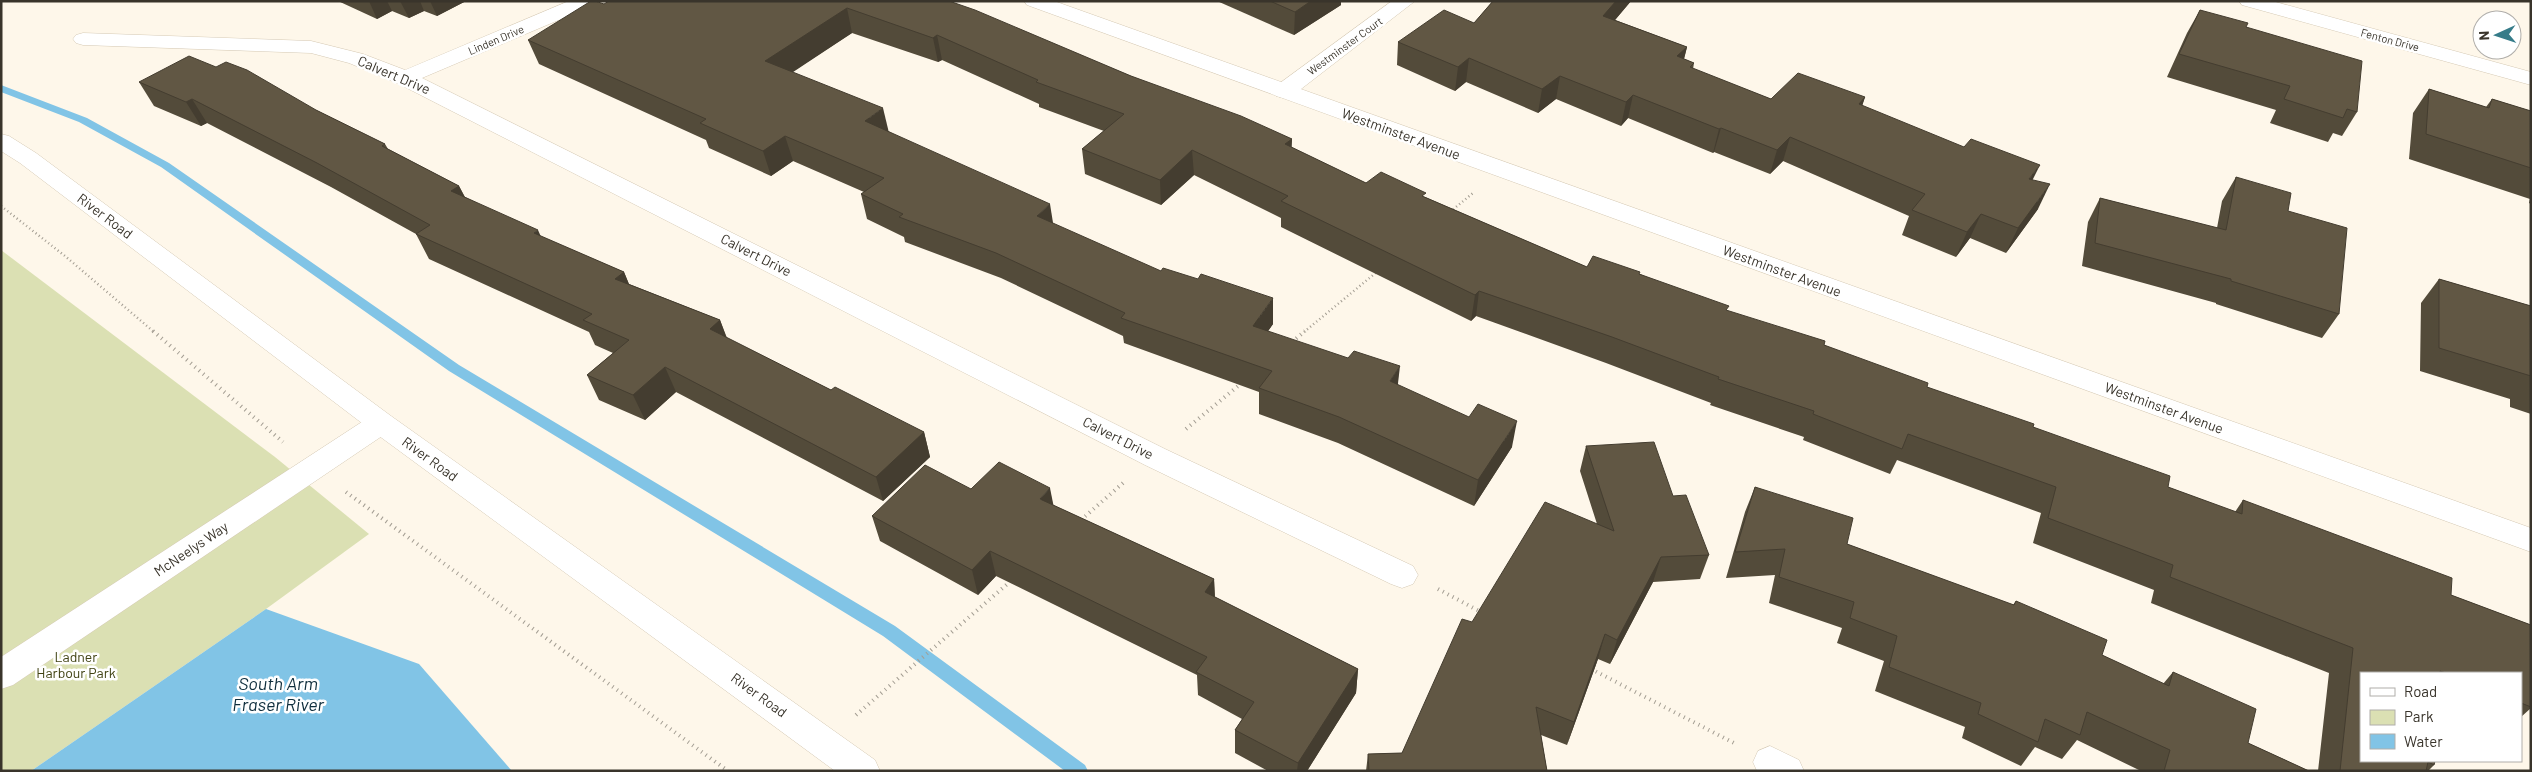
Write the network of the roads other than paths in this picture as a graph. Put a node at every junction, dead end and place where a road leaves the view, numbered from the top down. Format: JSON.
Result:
{"nodes":[{"id":1,"x":587,"y":1,"type":"edge"},
{"id":2,"x":1034,"y":1,"type":"edge"},
{"id":3,"x":1405,"y":1,"type":"edge"},
{"id":4,"x":2249,"y":1,"type":"edge"},
{"id":5,"x":83,"y":39,"type":"dead end"},
{"id":6,"x":405,"y":78,"type":"junction"},
{"id":7,"x":2531,"y":79,"type":"edge"},
{"id":8,"x":1284,"y":92,"type":"junction"},
{"id":9,"x":1,"y":142,"type":"edge"},
{"id":10,"x":381,"y":424,"type":"junction"},
{"id":11,"x":2531,"y":540,"type":"edge"},
{"id":12,"x":1402,"y":576,"type":"road end"},
{"id":13,"x":1,"y":674,"type":"edge"},
{"id":14,"x":863,"y":771,"type":"edge"}],
"edges":[{"from":1,"to":6,"type":"street","name":"Linden Drive"},
{"from":2,"to":8,"type":"street","name":"Westminster Avenue"},
{"from":3,"to":8,"type":"street","name":"Westminster Court"},
{"from":4,"to":7,"type":"street","name":"Fenton Drive"},
{"from":5,"to":6,"type":"street","name":"Calvert Drive"},
{"from":6,"to":12,"type":"street","name":"Calvert Drive"},
{"from":8,"to":11,"type":"street","name":"Westminster Avenue"},
{"from":9,"to":10,"type":"street","name":"River Road"},
{"from":10,"to":13,"type":"street","name":"McNeelys Way"},
{"from":10,"to":14,"type":"street","name":"River Road"}]}
